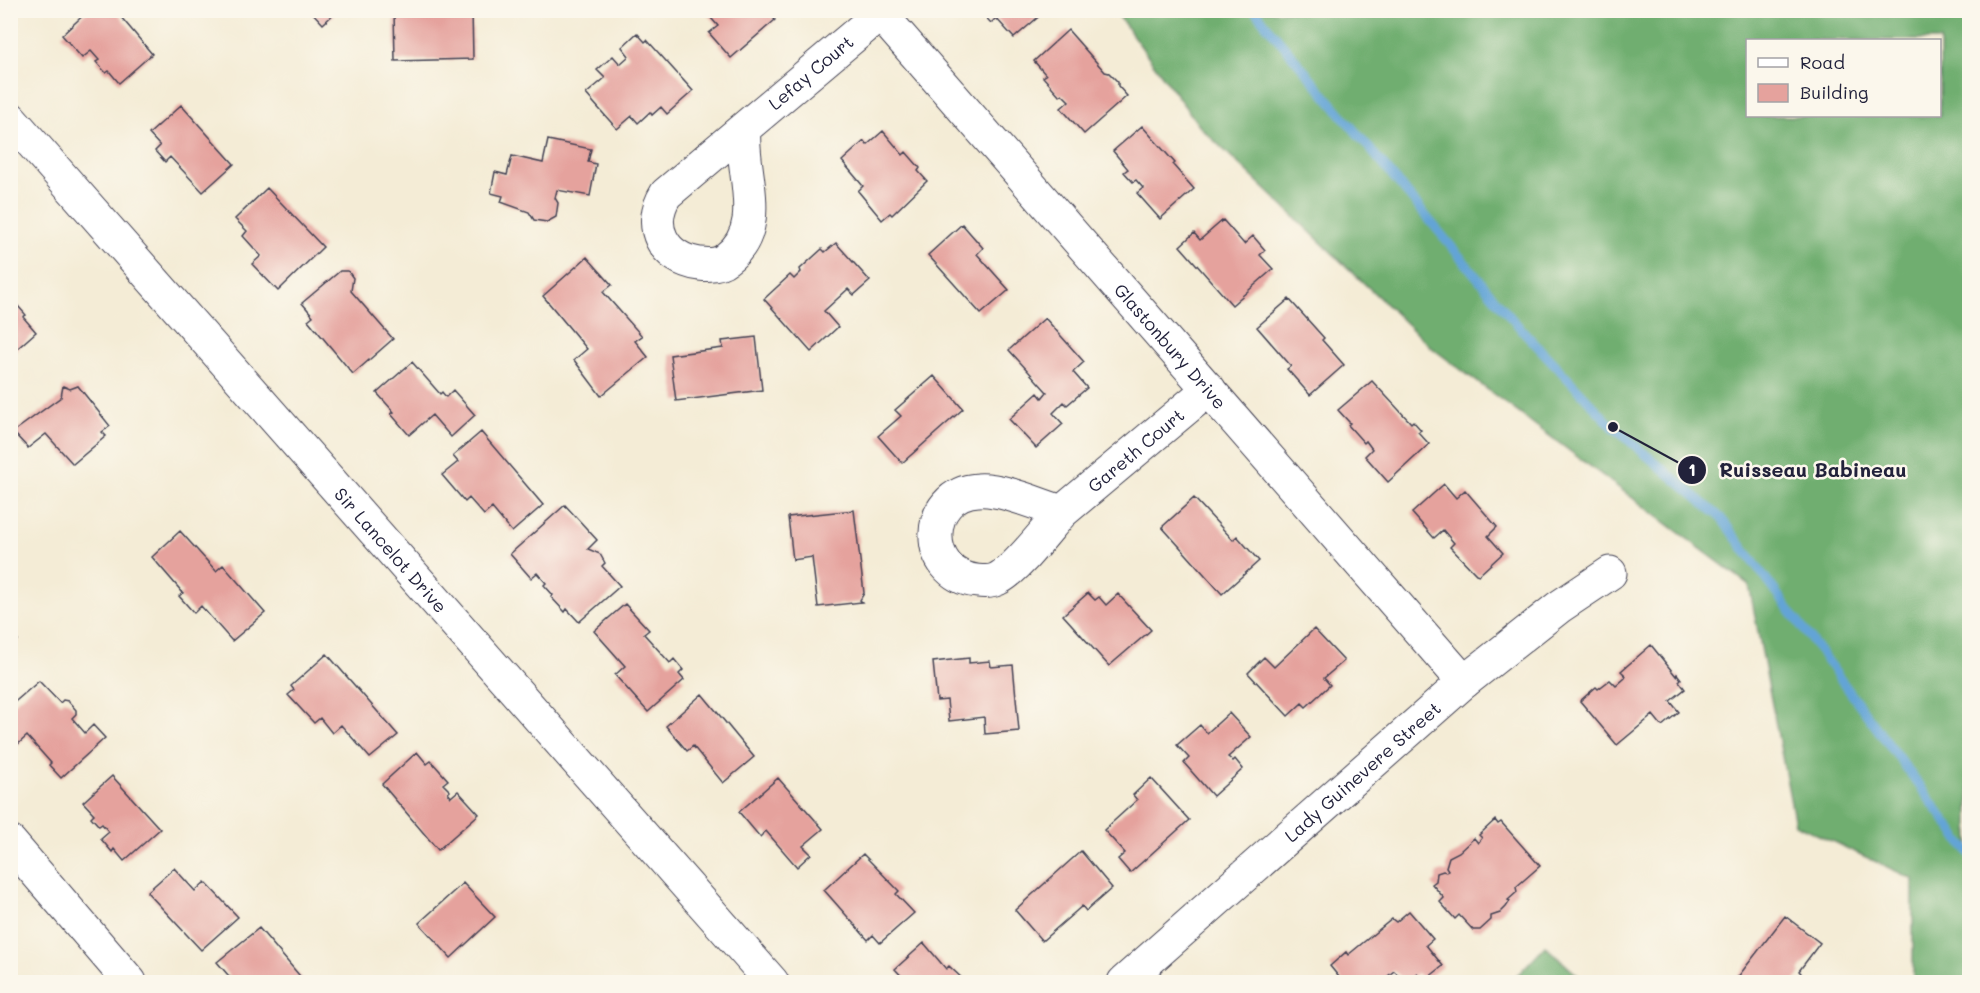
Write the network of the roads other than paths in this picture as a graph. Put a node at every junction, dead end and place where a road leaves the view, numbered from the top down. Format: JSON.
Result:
{"nodes":[{"id":1,"x":879,"y":12,"type":"edge"},
{"id":2,"x":10,"y":118,"type":"edge"},
{"id":3,"x":744,"y":130,"type":"dead end"},
{"id":4,"x":1209,"y":389,"type":"junction"},
{"id":5,"x":1062,"y":512,"type":"dead end"},
{"id":6,"x":1610,"y":573,"type":"dead end"},
{"id":7,"x":1464,"y":682,"type":"junction"},
{"id":8,"x":10,"y":843,"type":"edge"},
{"id":9,"x":130,"y":982,"type":"edge"},
{"id":10,"x":772,"y":982,"type":"edge"},
{"id":11,"x":1124,"y":982,"type":"edge"}],
"edges":[{"from":1,"to":3,"type":"street","name":"Lefay Court"},
{"from":1,"to":4,"type":"street","name":"Glastonbury Drive"},
{"from":2,"to":10,"type":"street","name":"Sir Lancelot Drive"},
{"from":4,"to":5,"type":"street","name":"Gareth Court"},
{"from":4,"to":7,"type":"street","name":"Glastonbury Drive"},
{"from":6,"to":7,"type":"street","name":"Lady Guinevere Street"},
{"from":7,"to":11,"type":"street","name":"Lady Guinevere Street"},
{"from":8,"to":9,"type":"street"}]}
